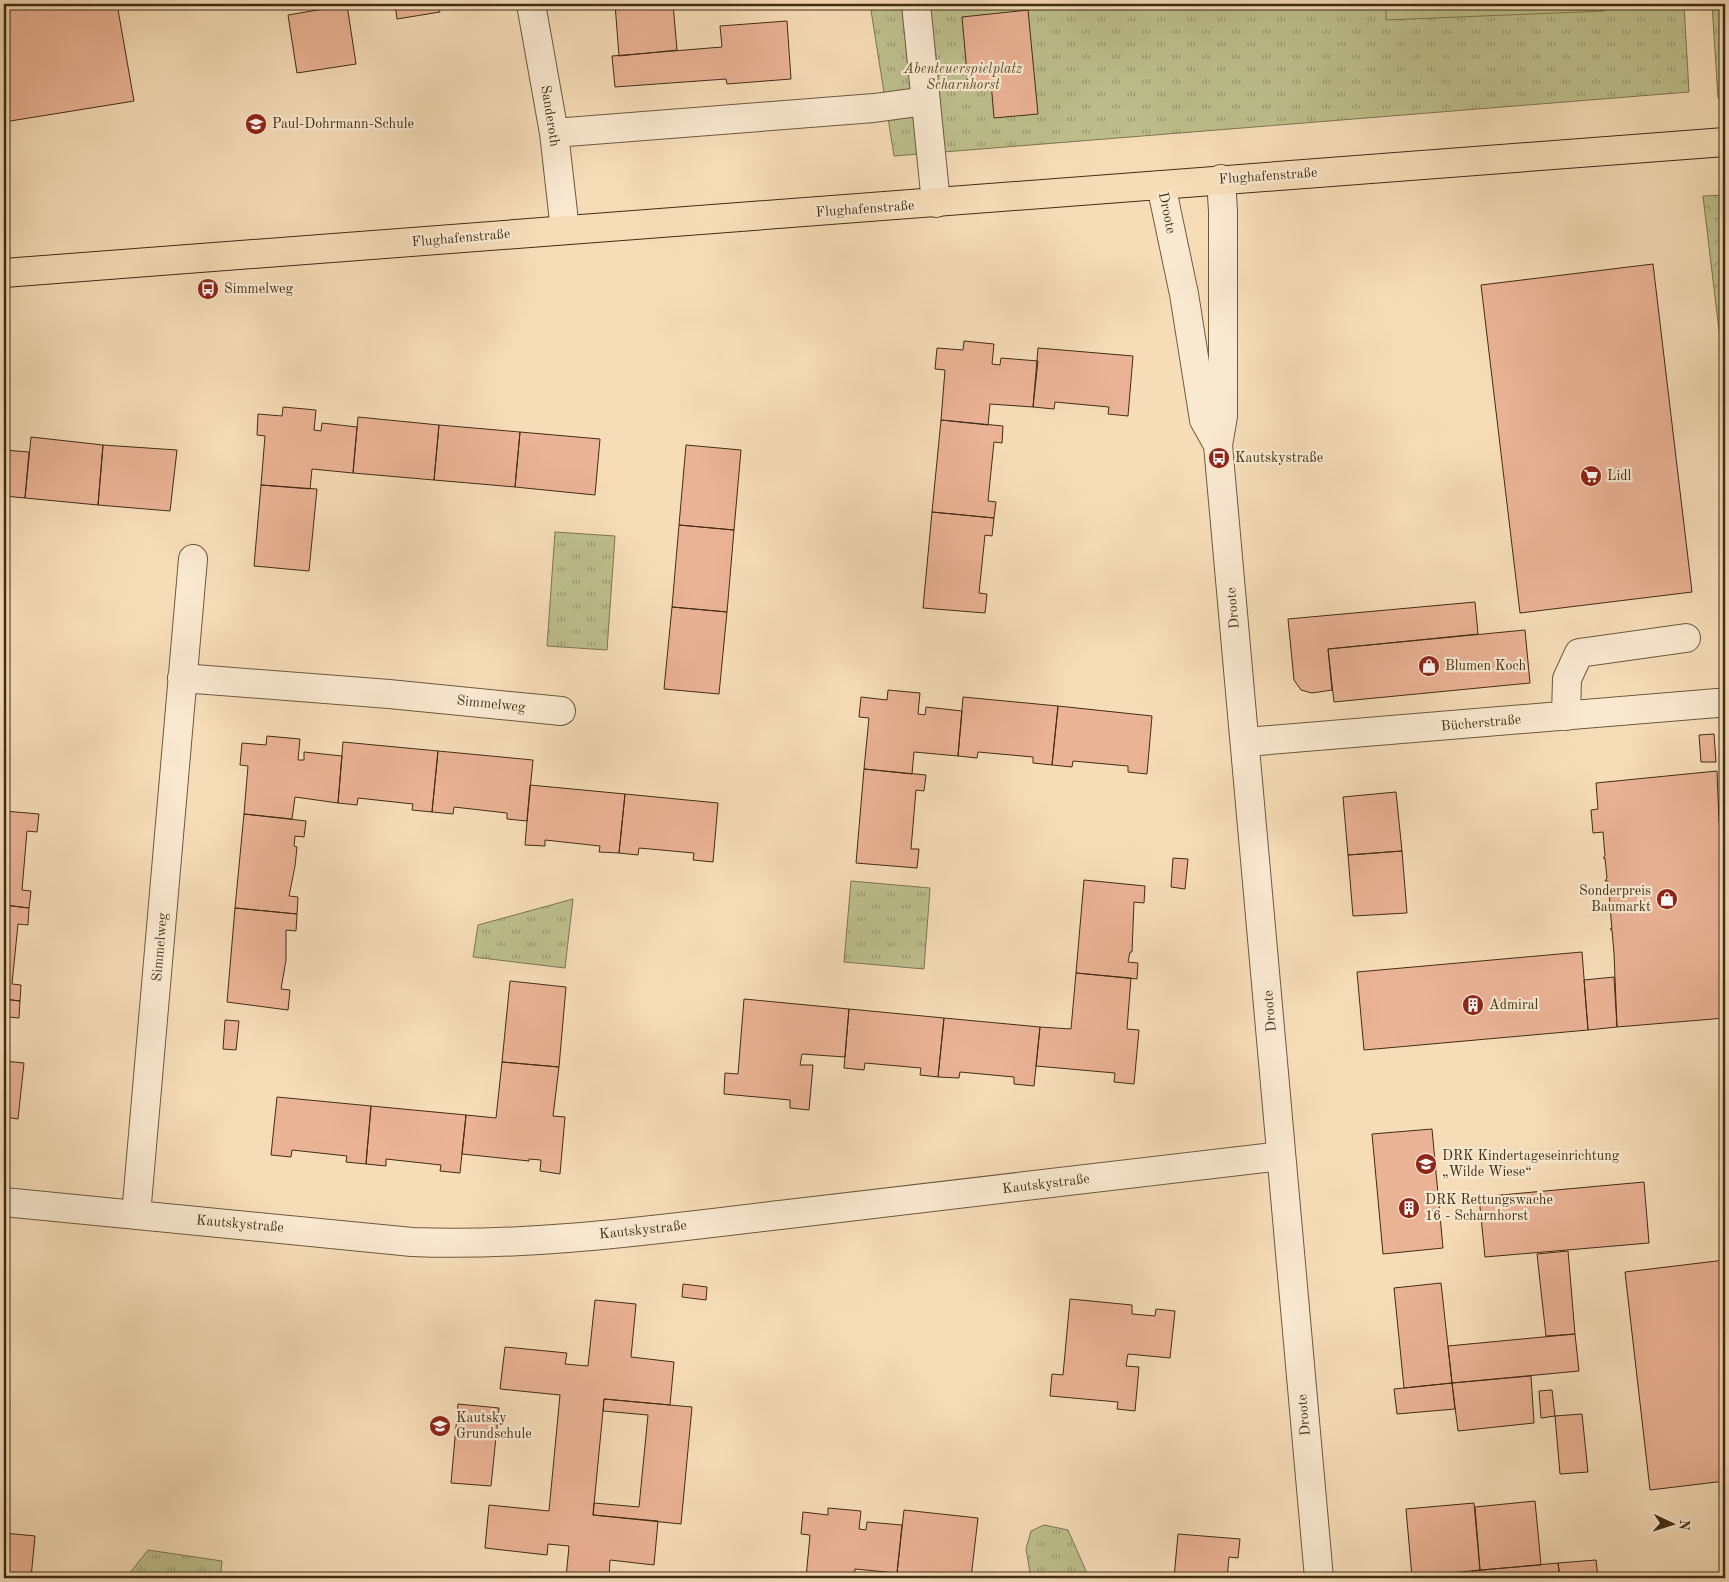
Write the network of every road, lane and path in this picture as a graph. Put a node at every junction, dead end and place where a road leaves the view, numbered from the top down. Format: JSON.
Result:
{"nodes":[{"id":1,"x":531,"y":4,"type":"edge"},
{"id":2,"x":916,"y":4,"type":"edge"},
{"id":3,"x":926,"y":101,"type":"junction"},
{"id":4,"x":554,"y":133,"type":"junction"},
{"id":5,"x":1725,"y":142,"type":"edge"},
{"id":6,"x":1221,"y":179,"type":"junction"},
{"id":7,"x":1161,"y":185,"type":"junction"},
{"id":8,"x":936,"y":203,"type":"junction"},
{"id":9,"x":565,"y":230,"type":"junction"},
{"id":10,"x":4,"y":273,"type":"edge"},
{"id":11,"x":1218,"y":445,"type":"junction"},
{"id":12,"x":192,"y":559,"type":"dead end"},
{"id":13,"x":1686,"y":638,"type":"dead end"},
{"id":14,"x":182,"y":678,"type":"junction"},
{"id":15,"x":1717,"y":703,"type":"dead end"},
{"id":16,"x":561,"y":711,"type":"dead end"},
{"id":17,"x":1566,"y":716,"type":"junction"},
{"id":18,"x":1246,"y":742,"type":"junction"},
{"id":19,"x":1282,"y":1156,"type":"junction"},
{"id":20,"x":4,"y":1202,"type":"edge"},
{"id":21,"x":136,"y":1215,"type":"junction"},
{"id":22,"x":1319,"y":1578,"type":"edge"}],
"edges":[{"from":1,"to":4,"type":"street","name":"Sanderoth"},
{"from":2,"to":3,"type":"street"},
{"from":3,"to":4,"type":"street"},
{"from":3,"to":8,"type":"street"},
{"from":4,"to":9,"type":"street","name":"Sanderoth"},
{"from":5,"to":6,"type":"main road","name":"Flughafenstraße"},
{"from":6,"to":7,"type":"main road","name":"Flughafenstraße"},
{"from":6,"to":11,"type":"street","name":"Droote"},
{"from":7,"to":8,"type":"main road","name":"Flughafenstraße"},
{"from":7,"to":11,"type":"street","name":"Droote"},
{"from":8,"to":9,"type":"main road","name":"Flughafenstraße"},
{"from":9,"to":10,"type":"main road","name":"Flughafenstraße"},
{"from":11,"to":18,"type":"street","name":"Droote"},
{"from":12,"to":14,"type":"street","name":"Simmelweg"},
{"from":13,"to":17,"type":"street"},
{"from":14,"to":16,"type":"street","name":"Simmelweg"},
{"from":14,"to":21,"type":"street","name":"Simmelweg"},
{"from":15,"to":17,"type":"street","name":"Bücherstraße"},
{"from":17,"to":18,"type":"street","name":"Bücherstraße"},
{"from":18,"to":19,"type":"street","name":"Droote"},
{"from":19,"to":21,"type":"street","name":"Kautskystraße"},
{"from":19,"to":22,"type":"street","name":"Droote"},
{"from":20,"to":21,"type":"street","name":"Kautskystraße"}]}
